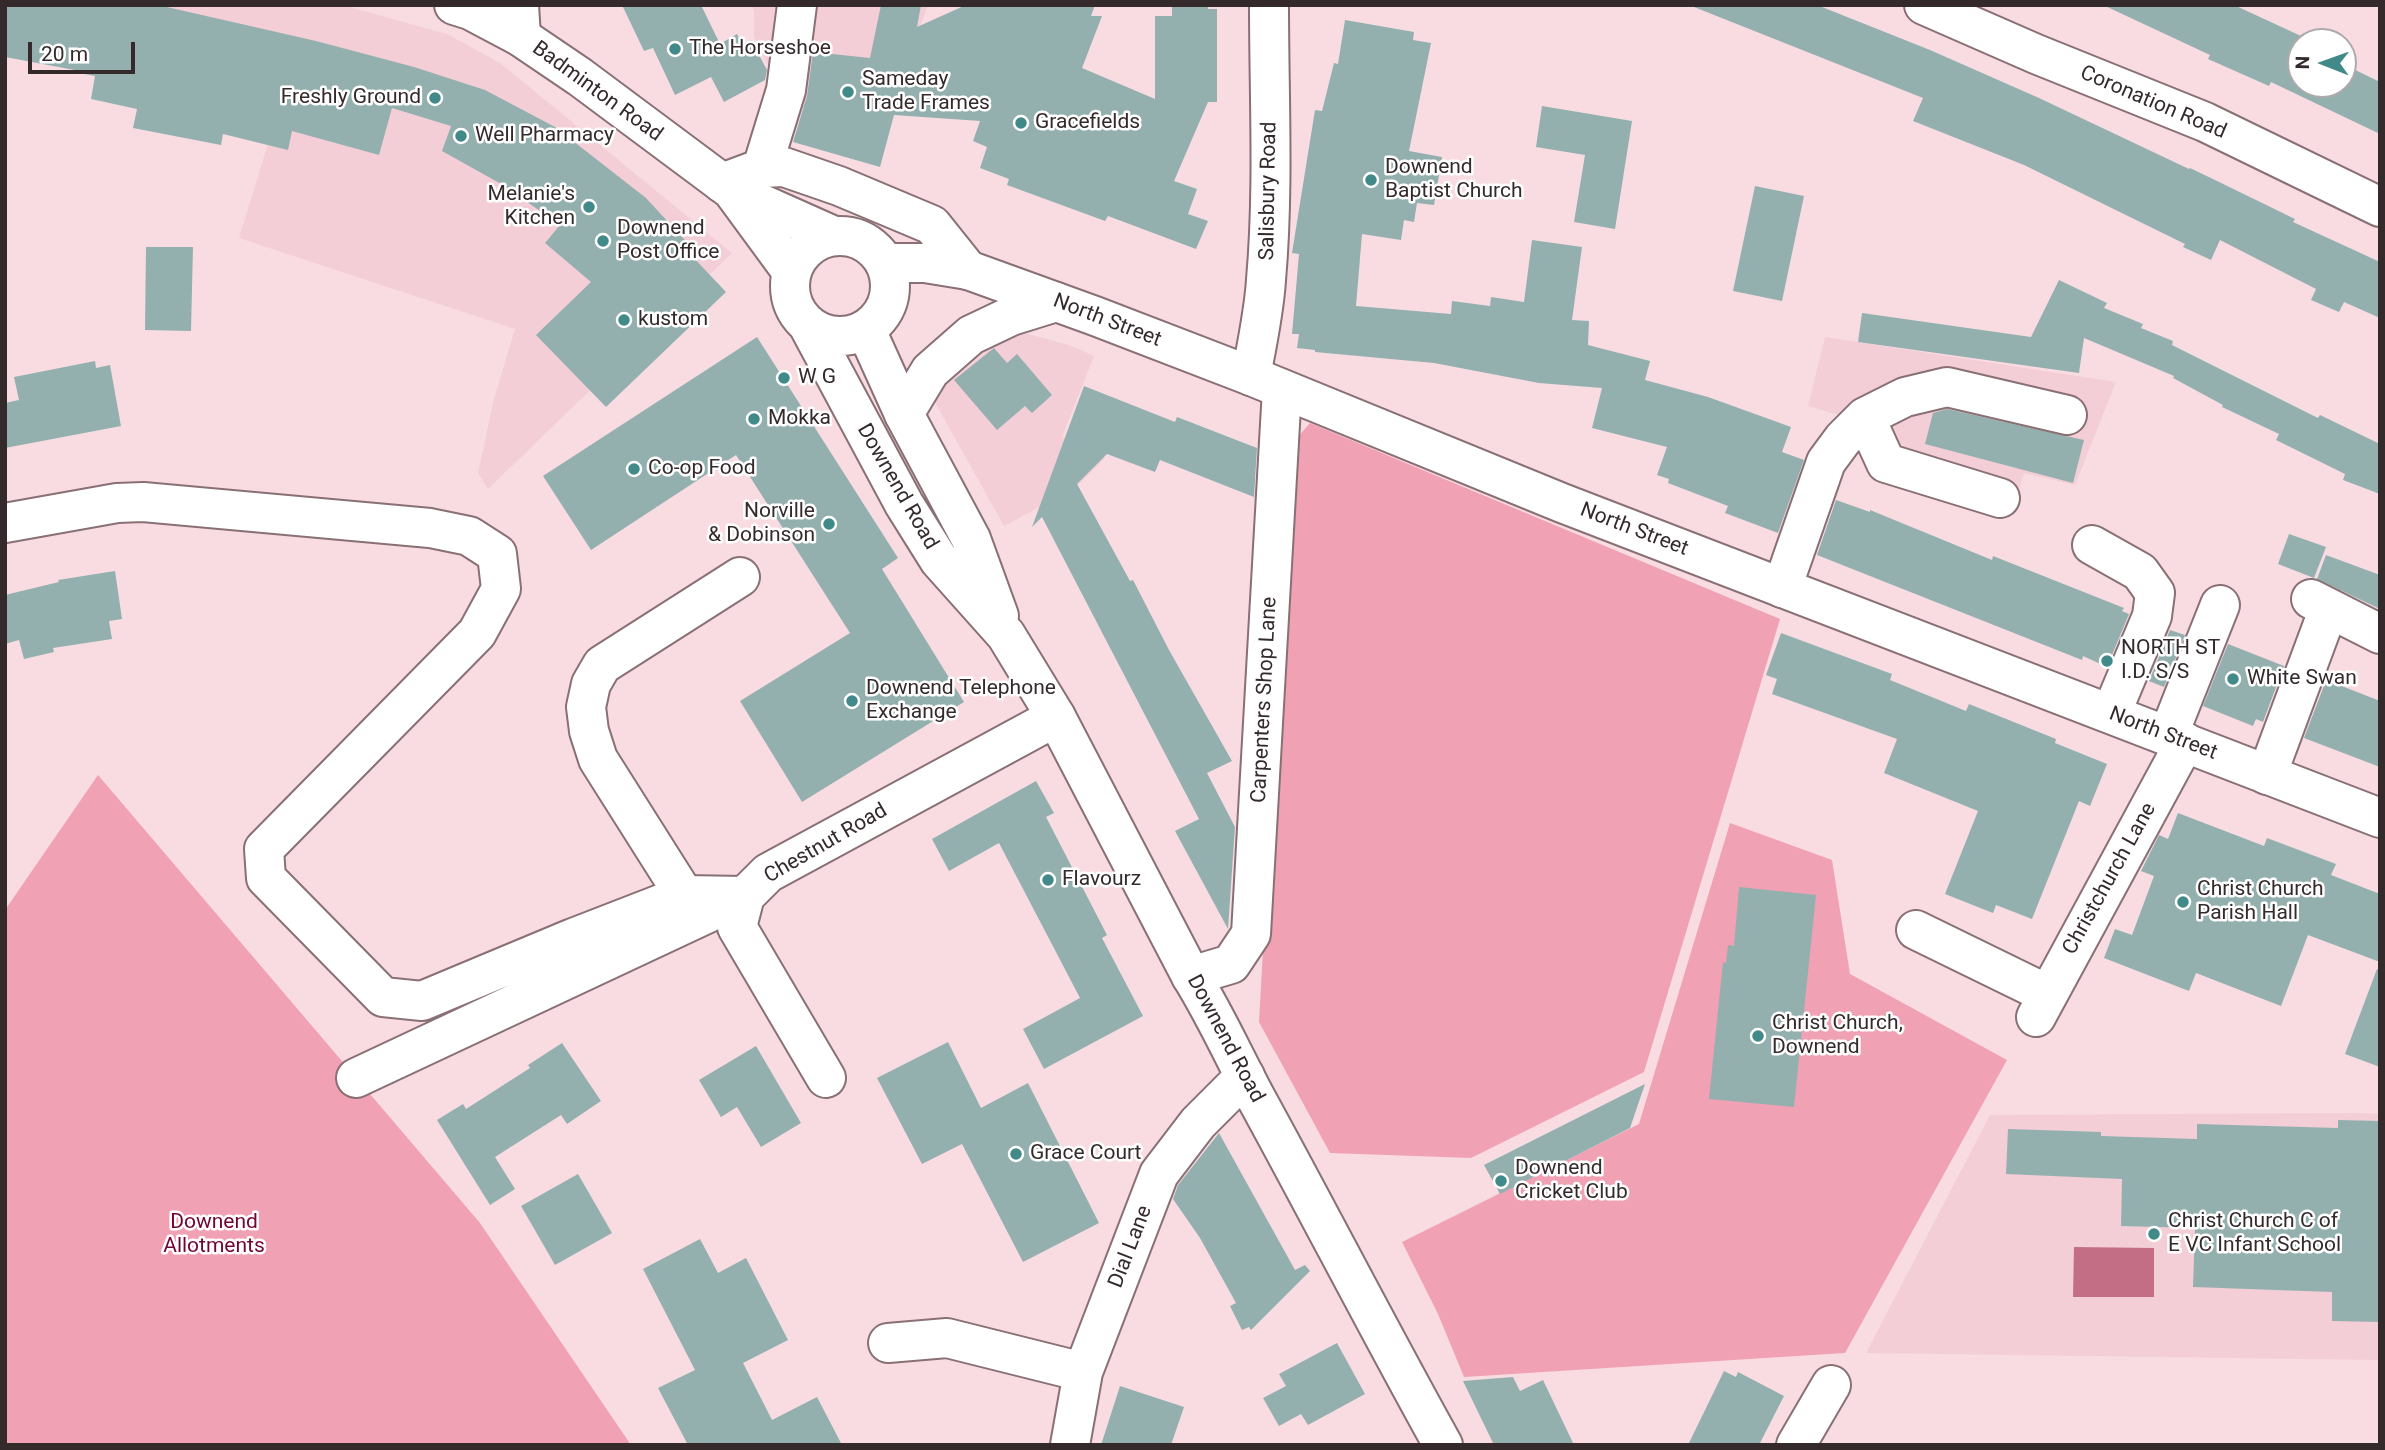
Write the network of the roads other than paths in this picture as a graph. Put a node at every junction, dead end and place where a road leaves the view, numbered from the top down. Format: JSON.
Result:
{"nodes":[{"id":1,"x":797,"y":5,"type":"edge"},
{"id":2,"x":1269,"y":5,"type":"edge"},
{"id":3,"x":1924,"y":5,"type":"edge"},
{"id":4,"x":466,"y":7,"type":"edge"},
{"id":5,"x":520,"y":21,"type":"edge"},
{"id":6,"x":762,"y":168,"type":"junction"},
{"id":7,"x":727,"y":187,"type":"junction"},
{"id":8,"x":2380,"y":207,"type":"edge"},
{"id":9,"x":834,"y":236,"type":"junction"},
{"id":10,"x":885,"y":263,"type":"junction"},
{"id":11,"x":968,"y":270,"type":"junction"},
{"id":12,"x":792,"y":271,"type":"junction"},
{"id":13,"x":1056,"y":302,"type":"junction"},
{"id":14,"x":808,"y":326,"type":"junction"},
{"id":15,"x":866,"y":330,"type":"junction"},
{"id":16,"x":1267,"y":382,"type":"junction"},
{"id":17,"x":904,"y":414,"type":"junction"},
{"id":18,"x":2067,"y":415,"type":"dead end"},
{"id":19,"x":1866,"y":417,"type":"junction"},
{"id":20,"x":2000,"y":498,"type":"dead end"},
{"id":21,"x":5,"y":523,"type":"edge"},
{"id":22,"x":2092,"y":545,"type":"dead end"},
{"id":23,"x":740,"y":577,"type":"dead end"},
{"id":24,"x":1782,"y":587,"type":"junction"},
{"id":25,"x":2220,"y":604,"type":"dead end"},
{"id":26,"x":2380,"y":634,"type":"edge"},
{"id":27,"x":1006,"y":635,"type":"junction"},
{"id":28,"x":2111,"y":714,"type":"junction"},
{"id":29,"x":1056,"y":717,"type":"junction"},
{"id":30,"x":2177,"y":739,"type":"junction"},
{"id":31,"x":2267,"y":775,"type":"junction"},
{"id":32,"x":2380,"y":818,"type":"edge"},
{"id":33,"x":684,"y":895,"type":"junction"},
{"id":34,"x":745,"y":896,"type":"junction"},
{"id":35,"x":1916,"y":930,"type":"dead end"},
{"id":36,"x":1191,"y":976,"type":"junction"},
{"id":37,"x":1245,"y":1076,"type":"junction"},
{"id":38,"x":356,"y":1078,"type":"dead end"},
{"id":39,"x":826,"y":1078,"type":"dead end"},
{"id":40,"x":888,"y":1343,"type":"dead end"},
{"id":41,"x":1083,"y":1372,"type":"junction"},
{"id":42,"x":1831,"y":1385,"type":"dead end"},
{"id":43,"x":1070,"y":1445,"type":"edge"},
{"id":44,"x":1443,"y":1445,"type":"edge"},
{"id":45,"x":1796,"y":1445,"type":"edge"}],
"edges":[{"from":1,"to":6,"type":"main road"},
{"from":2,"to":16,"type":"main road","name":"Salisbury Road"},
{"from":3,"to":8,"type":"main road","name":"Coronation Road"},
{"from":4,"to":5,"type":"main road","name":"Badminton Road"},
{"from":5,"to":7,"type":"main road","name":"Badminton Road"},
{"from":6,"to":7,"type":"main road"},
{"from":6,"to":11,"type":"main road"},
{"from":7,"to":9,"type":"main road","name":"Badminton Road"},
{"from":7,"to":12,"type":"main road","name":"Badminton Road"},
{"from":9,"to":10,"type":"main road"},
{"from":9,"to":12,"type":"main road"},
{"from":10,"to":11,"type":"main road","name":"North Street"},
{"from":10,"to":15,"type":"main road"},
{"from":11,"to":13,"type":"main road","name":"North Street"},
{"from":12,"to":14,"type":"main road"},
{"from":13,"to":16,"type":"main road","name":"North Street"},
{"from":13,"to":17,"type":"main road"},
{"from":14,"to":15,"type":"main road"},
{"from":14,"to":27,"type":"main road","name":"Downend Road"},
{"from":15,"to":17,"type":"main road","name":"Downend Road"},
{"from":16,"to":24,"type":"main road","name":"North Street"},
{"from":16,"to":36,"type":"main road","name":"Carpenters Shop Lane"},
{"from":17,"to":27,"type":"main road","name":"Downend Road"},
{"from":18,"to":19,"type":"main road"},
{"from":19,"to":20,"type":"main road"},
{"from":19,"to":24,"type":"main road"},
{"from":21,"to":33,"type":"main road"},
{"from":22,"to":28,"type":"main road"},
{"from":23,"to":33,"type":"main road"},
{"from":24,"to":28,"type":"main road","name":"North Street"},
{"from":25,"to":30,"type":"main road","name":"Christchurch Lane"},
{"from":26,"to":31,"type":"main road"},
{"from":27,"to":29,"type":"main road","name":"Downend Road"},
{"from":28,"to":30,"type":"main road","name":"North Street"},
{"from":29,"to":34,"type":"main road","name":"Chestnut Road"},
{"from":29,"to":36,"type":"main road","name":"Downend Road"},
{"from":30,"to":31,"type":"main road","name":"North Street"},
{"from":30,"to":35,"type":"main road","name":"Christchurch Lane"},
{"from":31,"to":32,"type":"main road","name":"North Street"},
{"from":33,"to":34,"type":"main road"},
{"from":34,"to":38,"type":"main road"},
{"from":34,"to":39,"type":"main road","name":"Chestnut Road"},
{"from":36,"to":37,"type":"main road","name":"Downend Road"},
{"from":37,"to":41,"type":"main road","name":"Dial Lane"},
{"from":37,"to":44,"type":"main road","name":"Downend Road"},
{"from":40,"to":41,"type":"main road"},
{"from":41,"to":43,"type":"main road","name":"Dial Lane"},
{"from":42,"to":45,"type":"main road"}]}
